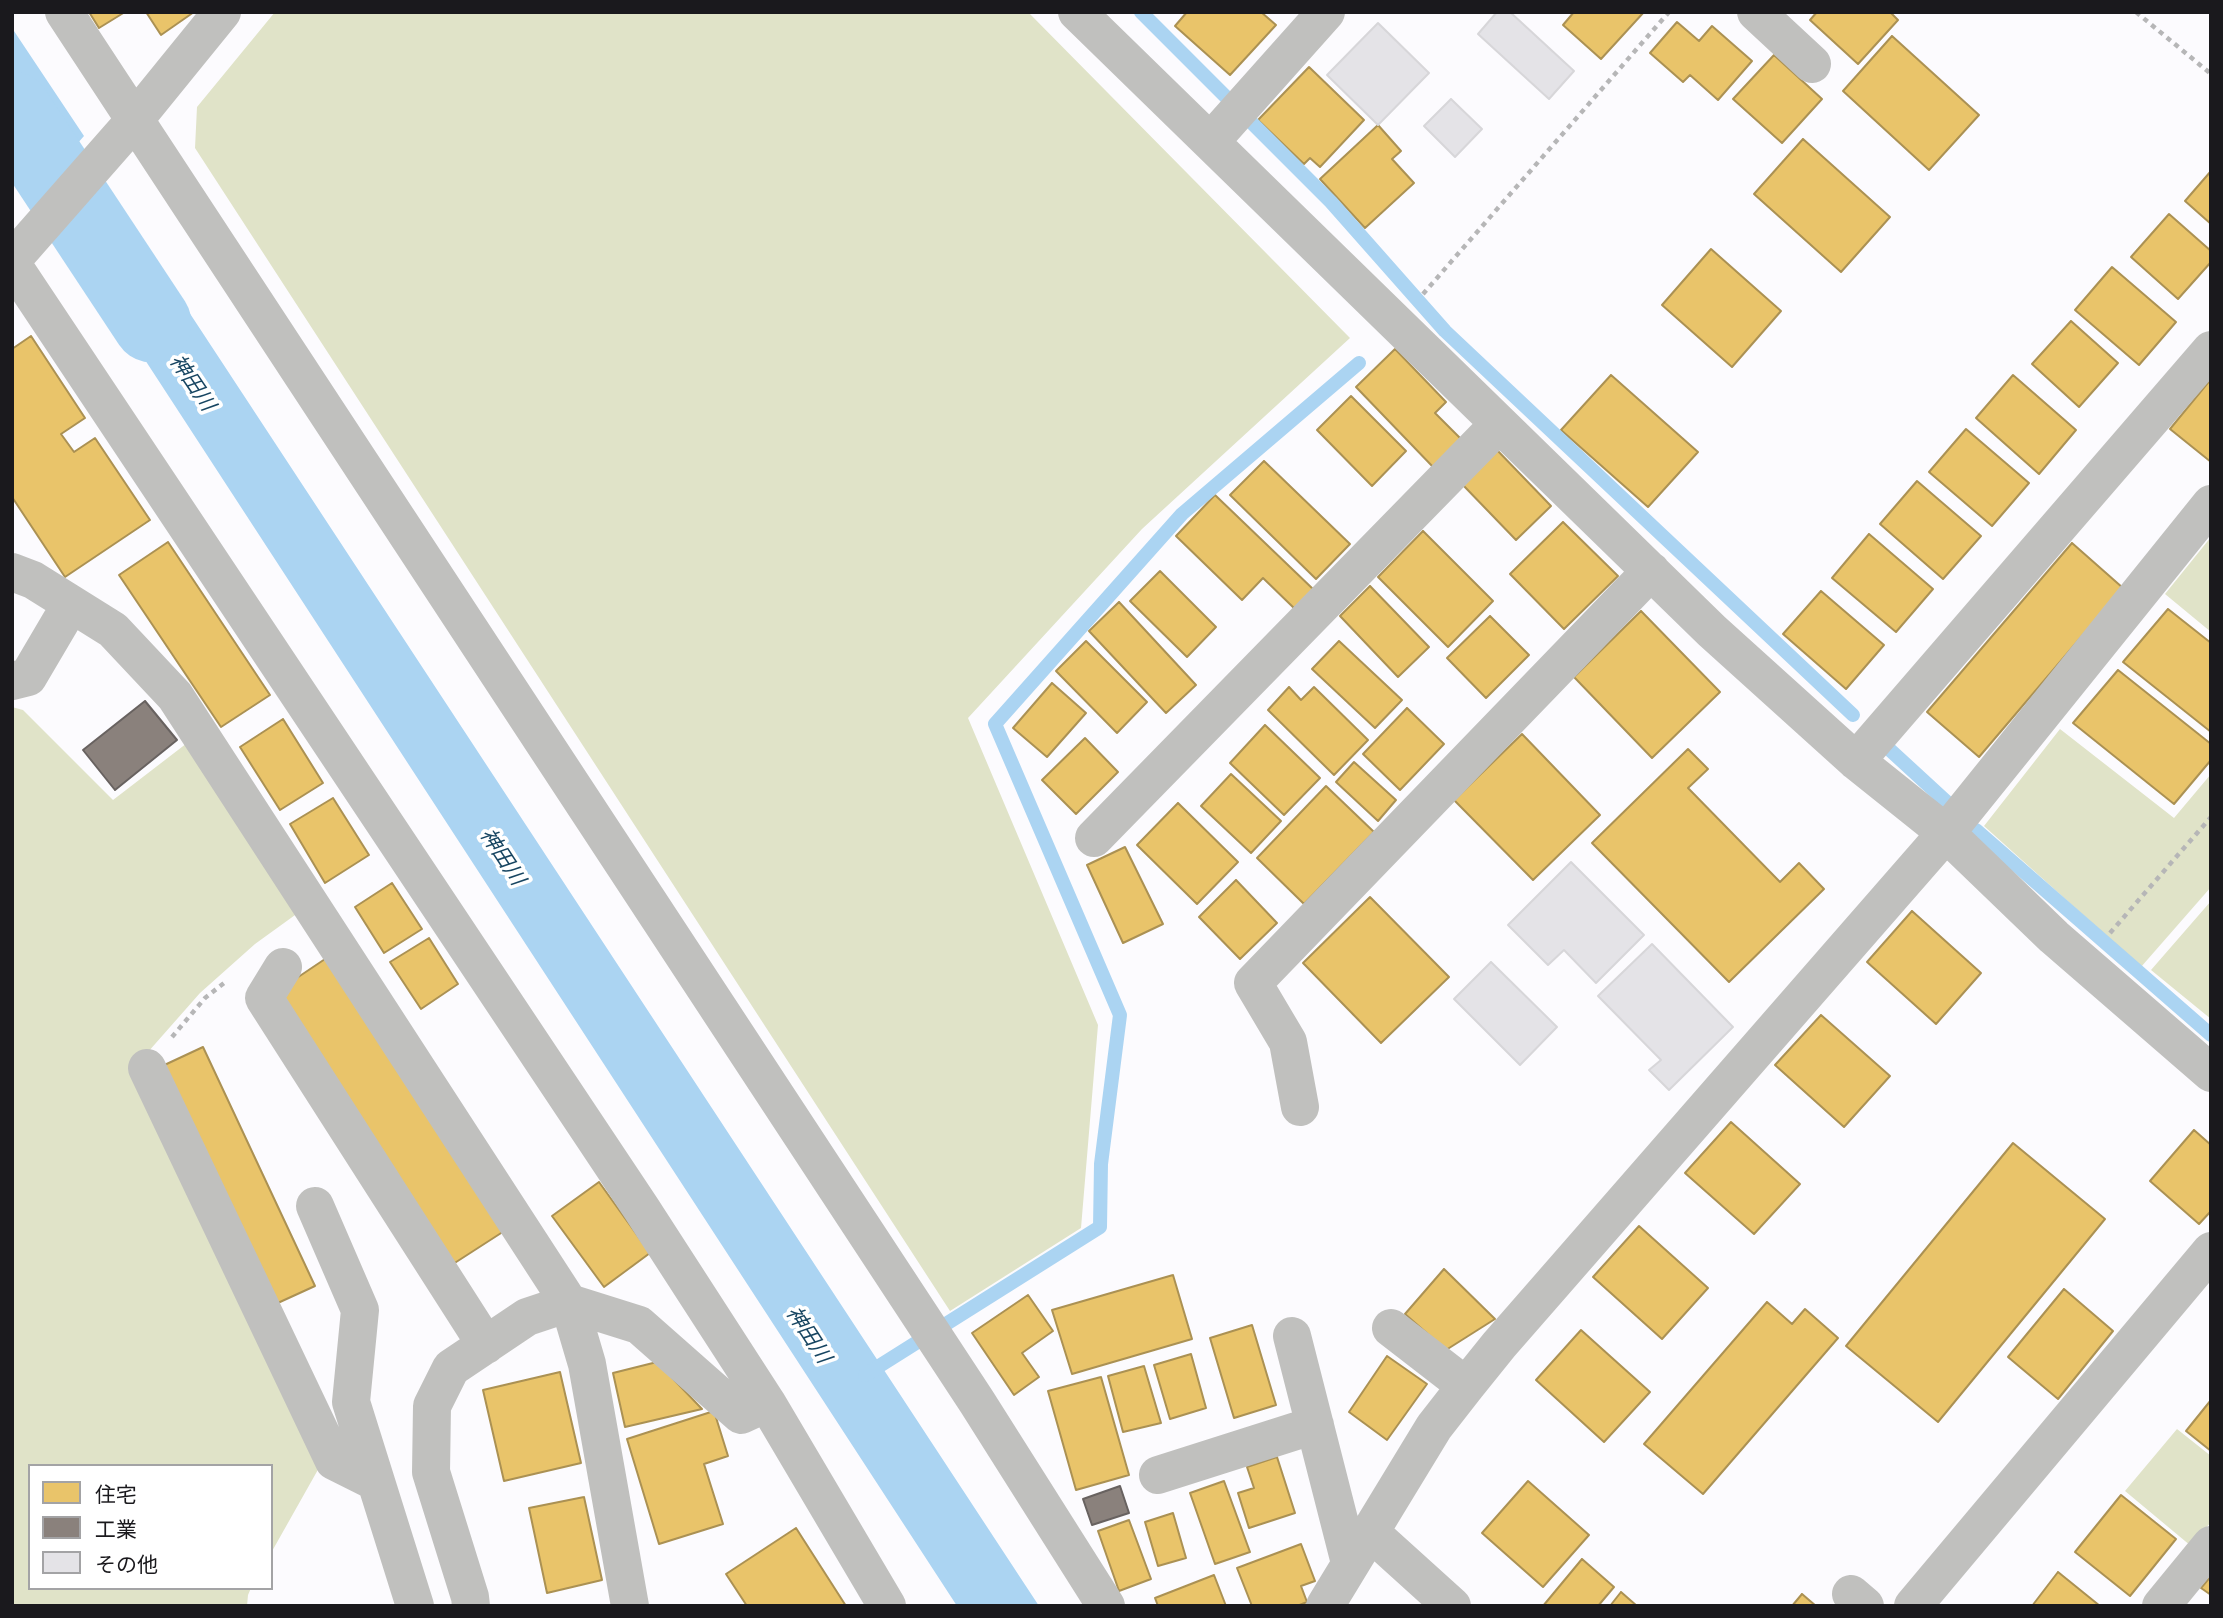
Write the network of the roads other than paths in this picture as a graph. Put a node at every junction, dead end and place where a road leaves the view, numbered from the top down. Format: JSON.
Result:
{"nodes":[{"id":1,"x":64,"y":12,"type":"edge"},
{"id":2,"x":222,"y":12,"type":"edge"},
{"id":3,"x":1077,"y":12,"type":"edge"},
{"id":4,"x":1326,"y":12,"type":"edge"},
{"id":5,"x":1756,"y":12,"type":"edge"},
{"id":6,"x":1812,"y":64,"type":"dead end"},
{"id":7,"x":1229,"y":120,"type":"junction"},
{"id":8,"x":130,"y":123,"type":"junction"},
{"id":9,"x":15,"y":258,"type":"edge"},
{"id":10,"x":2211,"y":350,"type":"edge"},
{"id":11,"x":1499,"y":424,"type":"junction"},
{"id":12,"x":2211,"y":504,"type":"edge"},
{"id":13,"x":1651,"y":571,"type":"junction"},
{"id":14,"x":12,"y":572,"type":"edge"},
{"id":15,"x":71,"y":604,"type":"junction"},
{"id":16,"x":12,"y":681,"type":"edge"},
{"id":17,"x":1856,"y":761,"type":"junction"},
{"id":18,"x":1946,"y":833,"type":"junction"},
{"id":19,"x":1094,"y":838,"type":"dead end"},
{"id":20,"x":283,"y":967,"type":"dead end"},
{"id":21,"x":147,"y":1068,"type":"dead end"},
{"id":22,"x":2211,"y":1073,"type":"edge"},
{"id":23,"x":1300,"y":1107,"type":"dead end"},
{"id":24,"x":315,"y":1206,"type":"dead end"},
{"id":25,"x":2211,"y":1251,"type":"edge"},
{"id":26,"x":569,"y":1303,"type":"junction"},
{"id":27,"x":1391,"y":1328,"type":"dead end"},
{"id":28,"x":1292,"y":1336,"type":"dead end"},
{"id":29,"x":486,"y":1345,"type":"junction"},
{"id":30,"x":1466,"y":1386,"type":"junction"},
{"id":31,"x":767,"y":1403,"type":"junction"},
{"id":32,"x":1315,"y":1425,"type":"junction"},
{"id":33,"x":1158,"y":1475,"type":"dead end"},
{"id":34,"x":376,"y":1482,"type":"junction"},
{"id":35,"x":1369,"y":1531,"type":"junction"},
{"id":36,"x":2211,"y":1545,"type":"edge"},
{"id":37,"x":1350,"y":1563,"type":"junction"},
{"id":38,"x":415,"y":1606,"type":"edge"},
{"id":39,"x":471,"y":1606,"type":"edge"},
{"id":40,"x":630,"y":1606,"type":"edge"},
{"id":41,"x":887,"y":1606,"type":"edge"},
{"id":42,"x":1106,"y":1606,"type":"edge"},
{"id":43,"x":1325,"y":1606,"type":"edge"},
{"id":44,"x":1451,"y":1606,"type":"edge"},
{"id":45,"x":1913,"y":1606,"type":"edge"},
{"id":46,"x":2161,"y":1606,"type":"edge"}],
"edges":[{"from":1,"to":8,"type":"street"},
{"from":2,"to":8,"type":"street"},
{"from":3,"to":7,"type":"street"},
{"from":4,"to":7,"type":"street"},
{"from":5,"to":6,"type":"street"},
{"from":7,"to":11,"type":"street"},
{"from":8,"to":9,"type":"street"},
{"from":8,"to":42,"type":"street"},
{"from":9,"to":31,"type":"street"},
{"from":10,"to":17,"type":"street"},
{"from":11,"to":13,"type":"street"},
{"from":11,"to":19,"type":"street"},
{"from":12,"to":18,"type":"street"},
{"from":13,"to":17,"type":"street"},
{"from":13,"to":23,"type":"street"},
{"from":14,"to":15,"type":"street"},
{"from":15,"to":16,"type":"street"},
{"from":15,"to":26,"type":"street"},
{"from":17,"to":18,"type":"street"},
{"from":18,"to":22,"type":"street"},
{"from":18,"to":30,"type":"street"},
{"from":20,"to":29,"type":"street"},
{"from":21,"to":34,"type":"street"},
{"from":24,"to":34,"type":"street"},
{"from":25,"to":45,"type":"street"},
{"from":26,"to":29,"type":"street"},
{"from":26,"to":31,"type":"street"},
{"from":26,"to":40,"type":"street"},
{"from":27,"to":30,"type":"street"},
{"from":28,"to":32,"type":"street"},
{"from":29,"to":39,"type":"street"},
{"from":30,"to":35,"type":"street"},
{"from":31,"to":41,"type":"street"},
{"from":32,"to":33,"type":"street"},
{"from":32,"to":37,"type":"street"},
{"from":34,"to":38,"type":"street"},
{"from":35,"to":37,"type":"street"},
{"from":35,"to":44,"type":"street"},
{"from":36,"to":46,"type":"street"},
{"from":37,"to":43,"type":"street"}]}
